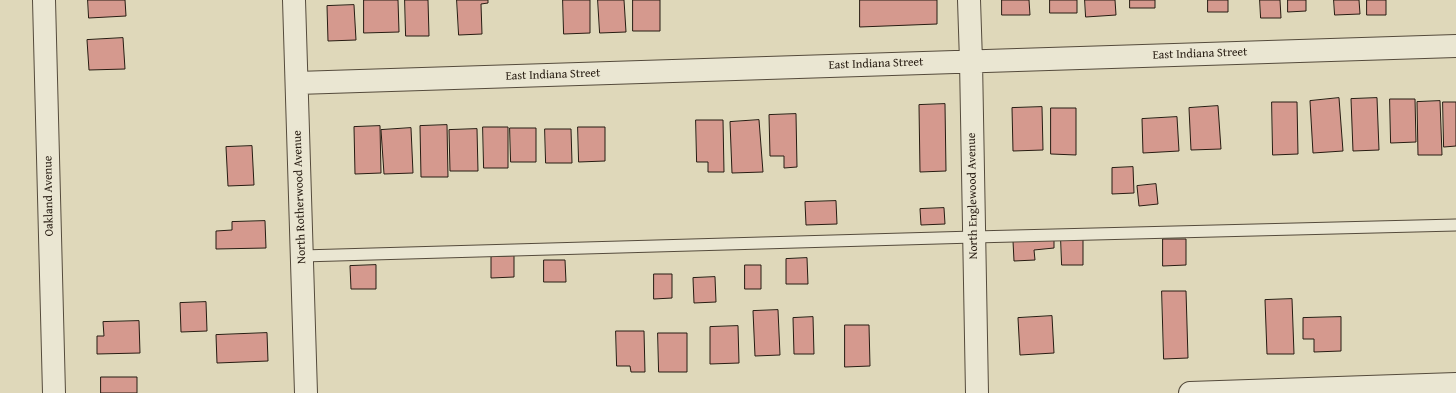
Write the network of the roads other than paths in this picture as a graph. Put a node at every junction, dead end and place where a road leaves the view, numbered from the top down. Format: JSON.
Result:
{"nodes":[{"id":1,"x":44,"y":0,"type":"edge"},
{"id":2,"x":294,"y":0,"type":"edge"},
{"id":3,"x":969,"y":0,"type":"edge"},
{"id":4,"x":1456,"y":46,"type":"edge"},
{"id":5,"x":971,"y":61,"type":"junction"},
{"id":6,"x":297,"y":83,"type":"junction"},
{"id":7,"x":1456,"y":225,"type":"edge"},
{"id":8,"x":974,"y":237,"type":"junction"},
{"id":9,"x":302,"y":256,"type":"junction"},
{"id":10,"x":1456,"y":384,"type":"edge"},
{"id":11,"x":54,"y":393,"type":"edge"},
{"id":12,"x":306,"y":393,"type":"edge"},
{"id":13,"x":977,"y":393,"type":"edge"},
{"id":14,"x":1190,"y":393,"type":"edge"}],
"edges":[{"from":1,"to":11,"type":"street","name":"Oakland Avenue"},
{"from":2,"to":6,"type":"street","name":"North Rotherwood Avenue"},
{"from":3,"to":5,"type":"street","name":"North Englewood Avenue"},
{"from":4,"to":5,"type":"street","name":"East Indiana Street"},
{"from":5,"to":6,"type":"street","name":"East Indiana Street"},
{"from":5,"to":8,"type":"street","name":"North Englewood Avenue"},
{"from":6,"to":9,"type":"street","name":"North Rotherwood Avenue"},
{"from":7,"to":8,"type":"lane"},
{"from":8,"to":9,"type":"lane"},
{"from":8,"to":13,"type":"street","name":"North Englewood Avenue"},
{"from":9,"to":12,"type":"street","name":"North Rotherwood Avenue"},
{"from":10,"to":14,"type":"street"}]}
